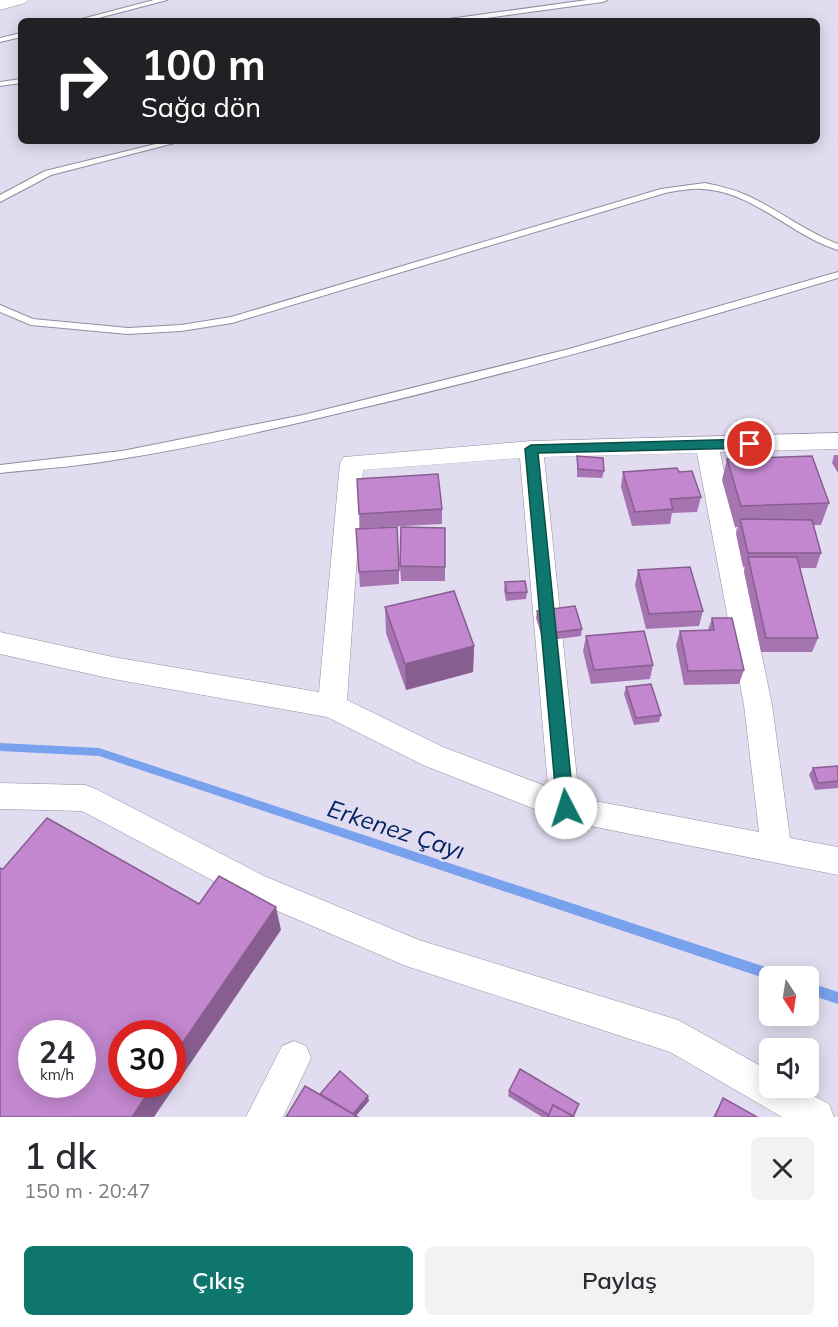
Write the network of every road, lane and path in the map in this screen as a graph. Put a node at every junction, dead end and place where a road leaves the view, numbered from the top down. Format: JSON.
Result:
{"nodes":[{"id":1,"x":20,"y":0,"type":"edge"},
{"id":2,"x":163,"y":0,"type":"edge"},
{"id":3,"x":603,"y":0,"type":"edge"},
{"id":4,"x":0,"y":5,"type":"edge"},
{"id":5,"x":90,"y":18,"type":"edge"},
{"id":6,"x":471,"y":18,"type":"edge"},
{"id":7,"x":18,"y":36,"type":"edge"},
{"id":8,"x":0,"y":40,"type":"edge"},
{"id":9,"x":18,"y":81,"type":"edge"},
{"id":10,"x":0,"y":84,"type":"edge"},
{"id":11,"x":166,"y":144,"type":"edge"},
{"id":12,"x":0,"y":199,"type":"edge"},
{"id":13,"x":838,"y":247,"type":"edge"},
{"id":14,"x":838,"y":275,"type":"edge"},
{"id":15,"x":0,"y":308,"type":"edge"},
{"id":16,"x":838,"y":441,"type":"edge"},
{"id":17,"x":707,"y":445,"type":"junction"},
{"id":18,"x":531,"y":449,"type":"junction"},
{"id":19,"x":0,"y":469,"type":"edge"},
{"id":20,"x":0,"y":643,"type":"edge"},
{"id":21,"x":332,"y":706,"type":"junction"},
{"id":22,"x":0,"y":796,"type":"edge"},
{"id":23,"x":566,"y":808,"type":"junction"},
{"id":24,"x":776,"y":849,"type":"junction"},
{"id":25,"x":838,"y":861,"type":"edge"},
{"id":26,"x":294,"y":1058,"type":"dead end"},
{"id":27,"x":264,"y":1117,"type":"edge"},
{"id":28,"x":816,"y":1117,"type":"edge"}],
"edges":[{"from":1,"to":4,"type":"street"},
{"from":2,"to":5,"type":"lane"},
{"from":3,"to":6,"type":"lane"},
{"from":7,"to":8,"type":"lane"},
{"from":9,"to":10,"type":"lane"},
{"from":11,"to":12,"type":"lane"},
{"from":13,"to":15,"type":"lane"},
{"from":14,"to":19,"type":"lane"},
{"from":16,"to":17,"type":"street"},
{"from":17,"to":18,"type":"street"},
{"from":17,"to":24,"type":"street"},
{"from":18,"to":21,"type":"street"},
{"from":18,"to":23,"type":"street"},
{"from":20,"to":21,"type":"street"},
{"from":21,"to":23,"type":"street"},
{"from":22,"to":28,"type":"street"},
{"from":23,"to":24,"type":"street"},
{"from":24,"to":25,"type":"street"},
{"from":26,"to":27,"type":"street"}]}
